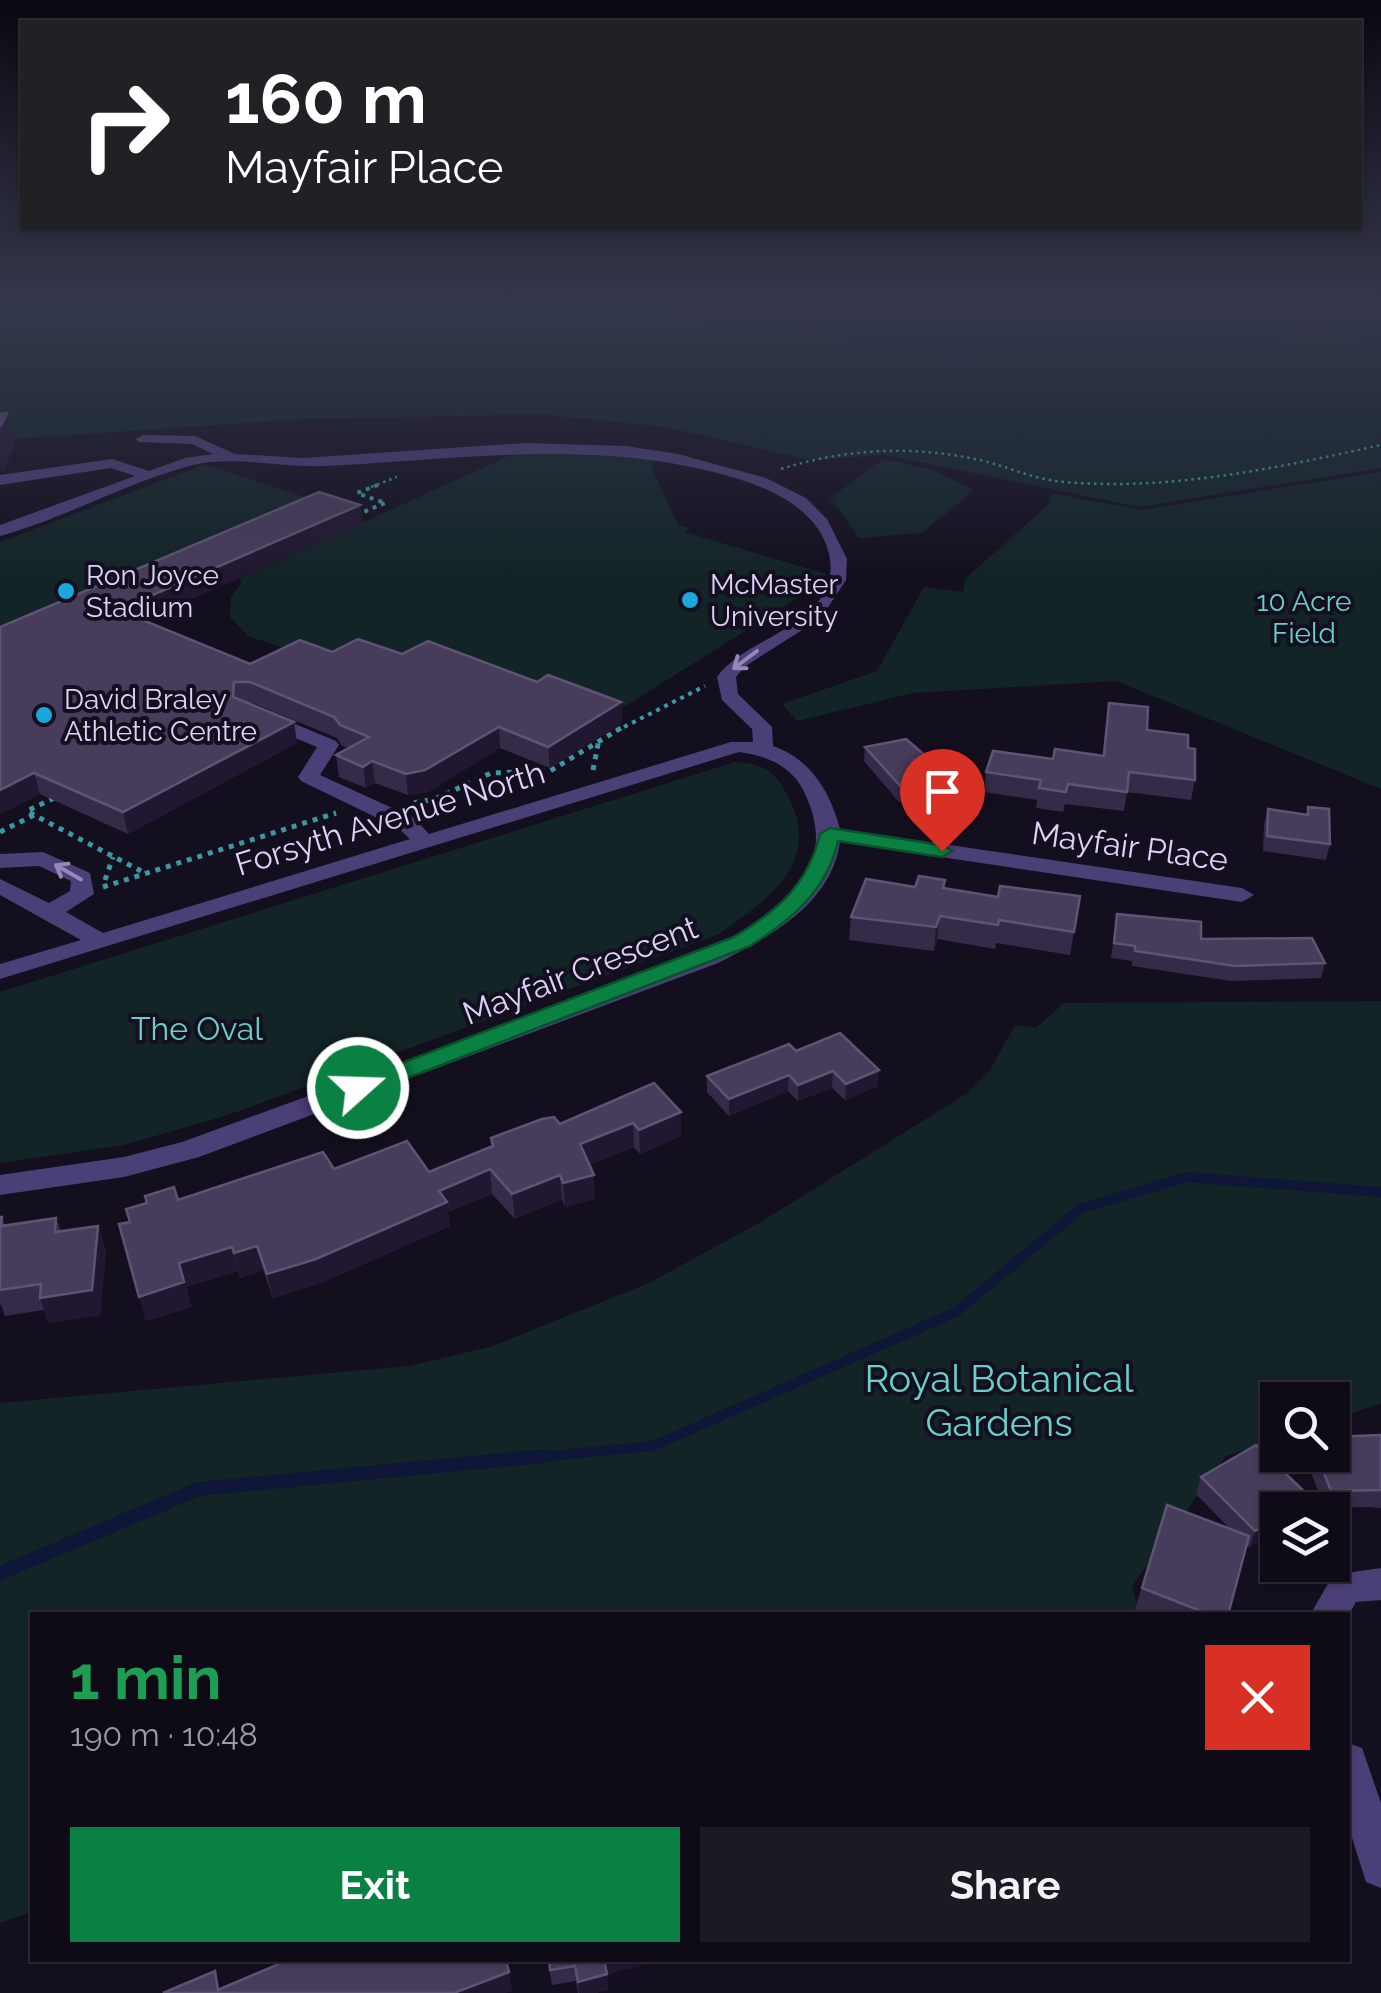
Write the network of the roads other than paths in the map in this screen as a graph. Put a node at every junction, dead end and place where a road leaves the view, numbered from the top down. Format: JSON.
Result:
{"nodes":[{"id":1,"x":142,"y":439,"type":"dead end"},
{"id":2,"x":229,"y":456,"type":"junction"},
{"id":3,"x":149,"y":476,"type":"junction"},
{"id":4,"x":0,"y":480,"type":"edge"},
{"id":5,"x":0,"y":532,"type":"edge"},
{"id":6,"x":245,"y":710,"type":"edge"},
{"id":7,"x":763,"y":748,"type":"junction"},
{"id":8,"x":830,"y":834,"type":"junction"},
{"id":9,"x":425,"y":842,"type":"junction"},
{"id":10,"x":0,"y":861,"type":"edge"},
{"id":11,"x":0,"y":886,"type":"edge"},
{"id":12,"x":1242,"y":895,"type":"dead end"},
{"id":13,"x":48,"y":913,"type":"junction"},
{"id":14,"x":101,"y":941,"type":"junction"},
{"id":15,"x":0,"y":972,"type":"edge"},
{"id":16,"x":0,"y":1186,"type":"edge"},
{"id":17,"x":1381,"y":1584,"type":"edge"},
{"id":18,"x":1330,"y":1612,"type":"edge"},
{"id":19,"x":1350,"y":1768,"type":"edge"},
{"id":20,"x":1381,"y":1867,"type":"edge"}],
"edges":[{"from":1,"to":2,"type":"street"},
{"from":2,"to":3,"type":"street"},
{"from":2,"to":7,"type":"street","one_way":true},
{"from":3,"to":4,"type":"street"},
{"from":3,"to":5,"type":"street"},
{"from":6,"to":9,"type":"street"},
{"from":7,"to":8,"type":"street"},
{"from":7,"to":9,"type":"street","name":"Forsyth Avenue North"},
{"from":8,"to":12,"type":"street","name":"Mayfair Place"},
{"from":8,"to":16,"type":"street","name":"Mayfair Crescent"},
{"from":9,"to":14,"type":"street","name":"Forsyth Avenue North"},
{"from":13,"to":10,"type":"street","one_way":true},
{"from":11,"to":13,"type":"street"},
{"from":13,"to":14,"type":"street"},
{"from":14,"to":15,"type":"street","name":"Forsyth Avenue North"},
{"from":17,"to":18,"type":"street"},
{"from":19,"to":20,"type":"street"}]}
